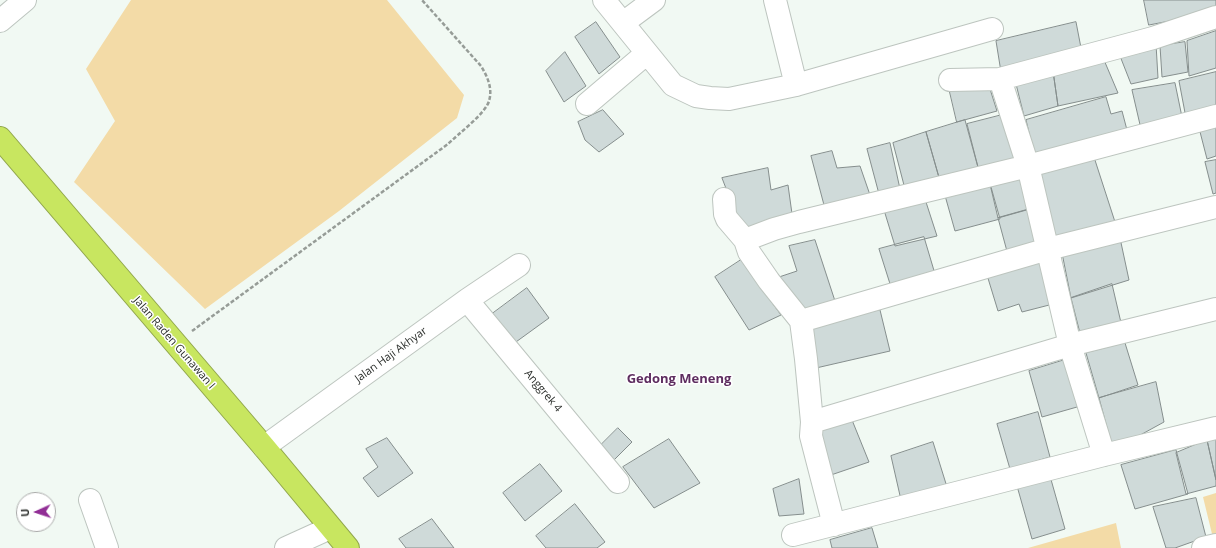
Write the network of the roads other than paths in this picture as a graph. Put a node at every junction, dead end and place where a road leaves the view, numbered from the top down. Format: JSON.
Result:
{"nodes":[{"id":1,"x":25,"y":0,"type":"edge"},
{"id":2,"x":604,"y":0,"type":"edge"},
{"id":3,"x":654,"y":0,"type":"edge"},
{"id":4,"x":775,"y":0,"type":"edge"},
{"id":5,"x":1216,"y":17,"type":"edge"},
{"id":6,"x":0,"y":21,"type":"edge"},
{"id":7,"x":622,"y":23,"type":"junction"},
{"id":8,"x":992,"y":29,"type":"dead end"},
{"id":9,"x":647,"y":53,"type":"junction"},
{"id":10,"x":1000,"y":79,"type":"junction"},
{"id":11,"x":950,"y":80,"type":"dead end"},
{"id":12,"x":796,"y":85,"type":"junction"},
{"id":13,"x":587,"y":104,"type":"dead end"},
{"id":14,"x":1216,"y":116,"type":"edge"},
{"id":15,"x":2,"y":145,"type":"edge"},
{"id":16,"x":1028,"y":166,"type":"junction"},
{"id":17,"x":724,"y":199,"type":"dead end"},
{"id":18,"x":1216,"y":207,"type":"edge"},
{"id":19,"x":745,"y":240,"type":"junction"},
{"id":20,"x":1048,"y":249,"type":"junction"},
{"id":21,"x":519,"y":265,"type":"dead end"},
{"id":22,"x":467,"y":300,"type":"junction"},
{"id":23,"x":1216,"y":309,"type":"edge"},
{"id":24,"x":800,"y":321,"type":"junction"},
{"id":25,"x":1070,"y":345,"type":"junction"},
{"id":26,"x":812,"y":422,"type":"junction"},
{"id":27,"x":1216,"y":428,"type":"edge"},
{"id":28,"x":264,"y":447,"type":"junction"},
{"id":29,"x":1104,"y":455,"type":"junction"},
{"id":30,"x":618,"y":482,"type":"dead end"},
{"id":31,"x":90,"y":500,"type":"dead end"},
{"id":32,"x":834,"y":526,"type":"junction"},
{"id":33,"x":330,"y":528,"type":"junction"},
{"id":34,"x":793,"y":535,"type":"dead end"},
{"id":35,"x":1216,"y":545,"type":"edge"},
{"id":36,"x":107,"y":548,"type":"edge"},
{"id":37,"x":286,"y":548,"type":"edge"},
{"id":38,"x":348,"y":548,"type":"edge"},
{"id":39,"x":1203,"y":548,"type":"edge"}],
"edges":[{"from":1,"to":6,"type":"street"},
{"from":2,"to":7,"type":"street"},
{"from":3,"to":7,"type":"street"},
{"from":4,"to":12,"type":"street"},
{"from":5,"to":10,"type":"street"},
{"from":7,"to":9,"type":"street"},
{"from":8,"to":12,"type":"street"},
{"from":9,"to":12,"type":"street"},
{"from":9,"to":13,"type":"street"},
{"from":10,"to":11,"type":"street"},
{"from":10,"to":16,"type":"street"},
{"from":14,"to":16,"type":"street"},
{"from":15,"to":28,"type":"highway","name":"Jalan Raden Gunawan I"},
{"from":16,"to":19,"type":"street"},
{"from":16,"to":20,"type":"street"},
{"from":17,"to":19,"type":"street"},
{"from":18,"to":20,"type":"street"},
{"from":19,"to":24,"type":"street"},
{"from":20,"to":24,"type":"street"},
{"from":20,"to":25,"type":"street"},
{"from":21,"to":22,"type":"street","name":"Jalan Haji Akhyar"},
{"from":22,"to":28,"type":"street","name":"Jalan Haji Akhyar"},
{"from":22,"to":30,"type":"street","name":"Anggrek 4"},
{"from":23,"to":25,"type":"street"},
{"from":24,"to":26,"type":"street"},
{"from":25,"to":26,"type":"street"},
{"from":25,"to":29,"type":"street"},
{"from":26,"to":32,"type":"street"},
{"from":27,"to":29,"type":"street"},
{"from":28,"to":33,"type":"highway","name":"Jalan Raden Gunawan I"},
{"from":29,"to":32,"type":"street"},
{"from":31,"to":36,"type":"street"},
{"from":32,"to":34,"type":"street"},
{"from":33,"to":37,"type":"street"},
{"from":33,"to":38,"type":"highway","name":"Jalan Raden Gunawan I"},
{"from":35,"to":39,"type":"street"}]}
